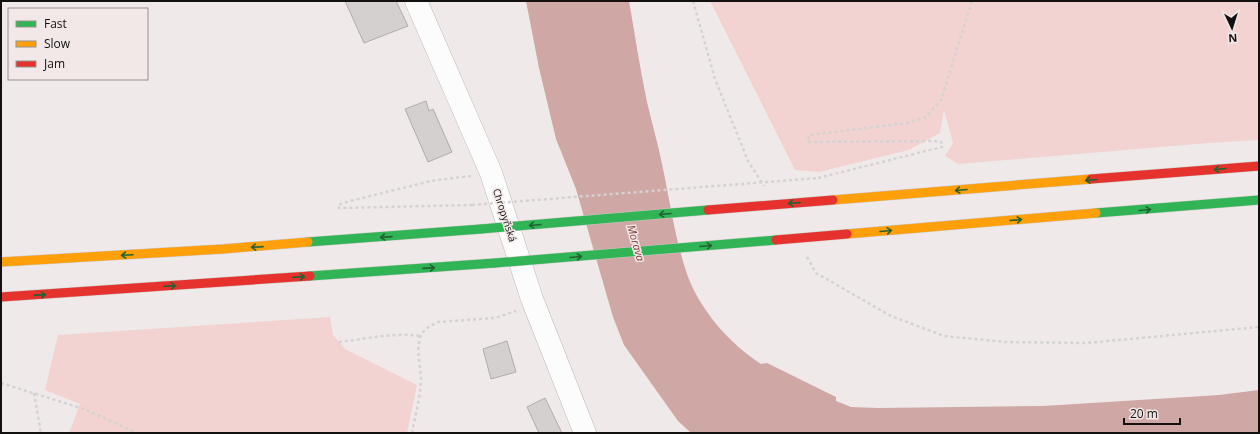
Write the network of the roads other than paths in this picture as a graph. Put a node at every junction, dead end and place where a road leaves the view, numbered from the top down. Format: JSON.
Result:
{"nodes":[{"id":1,"x":416,"y":1,"type":"edge"},
{"id":2,"x":1259,"y":166,"type":"edge"},
{"id":3,"x":1259,"y":200,"type":"edge"},
{"id":4,"x":1,"y":262,"type":"edge"},
{"id":5,"x":1,"y":297,"type":"edge"},
{"id":6,"x":585,"y":433,"type":"edge"}],
"edges":[{"from":1,"to":6,"type":"street","name":"Chropyňská"},
{"from":2,"to":4,"type":"highway","one_way":true,"bridge":true},
{"from":5,"to":3,"type":"highway","one_way":true,"bridge":true}]}
